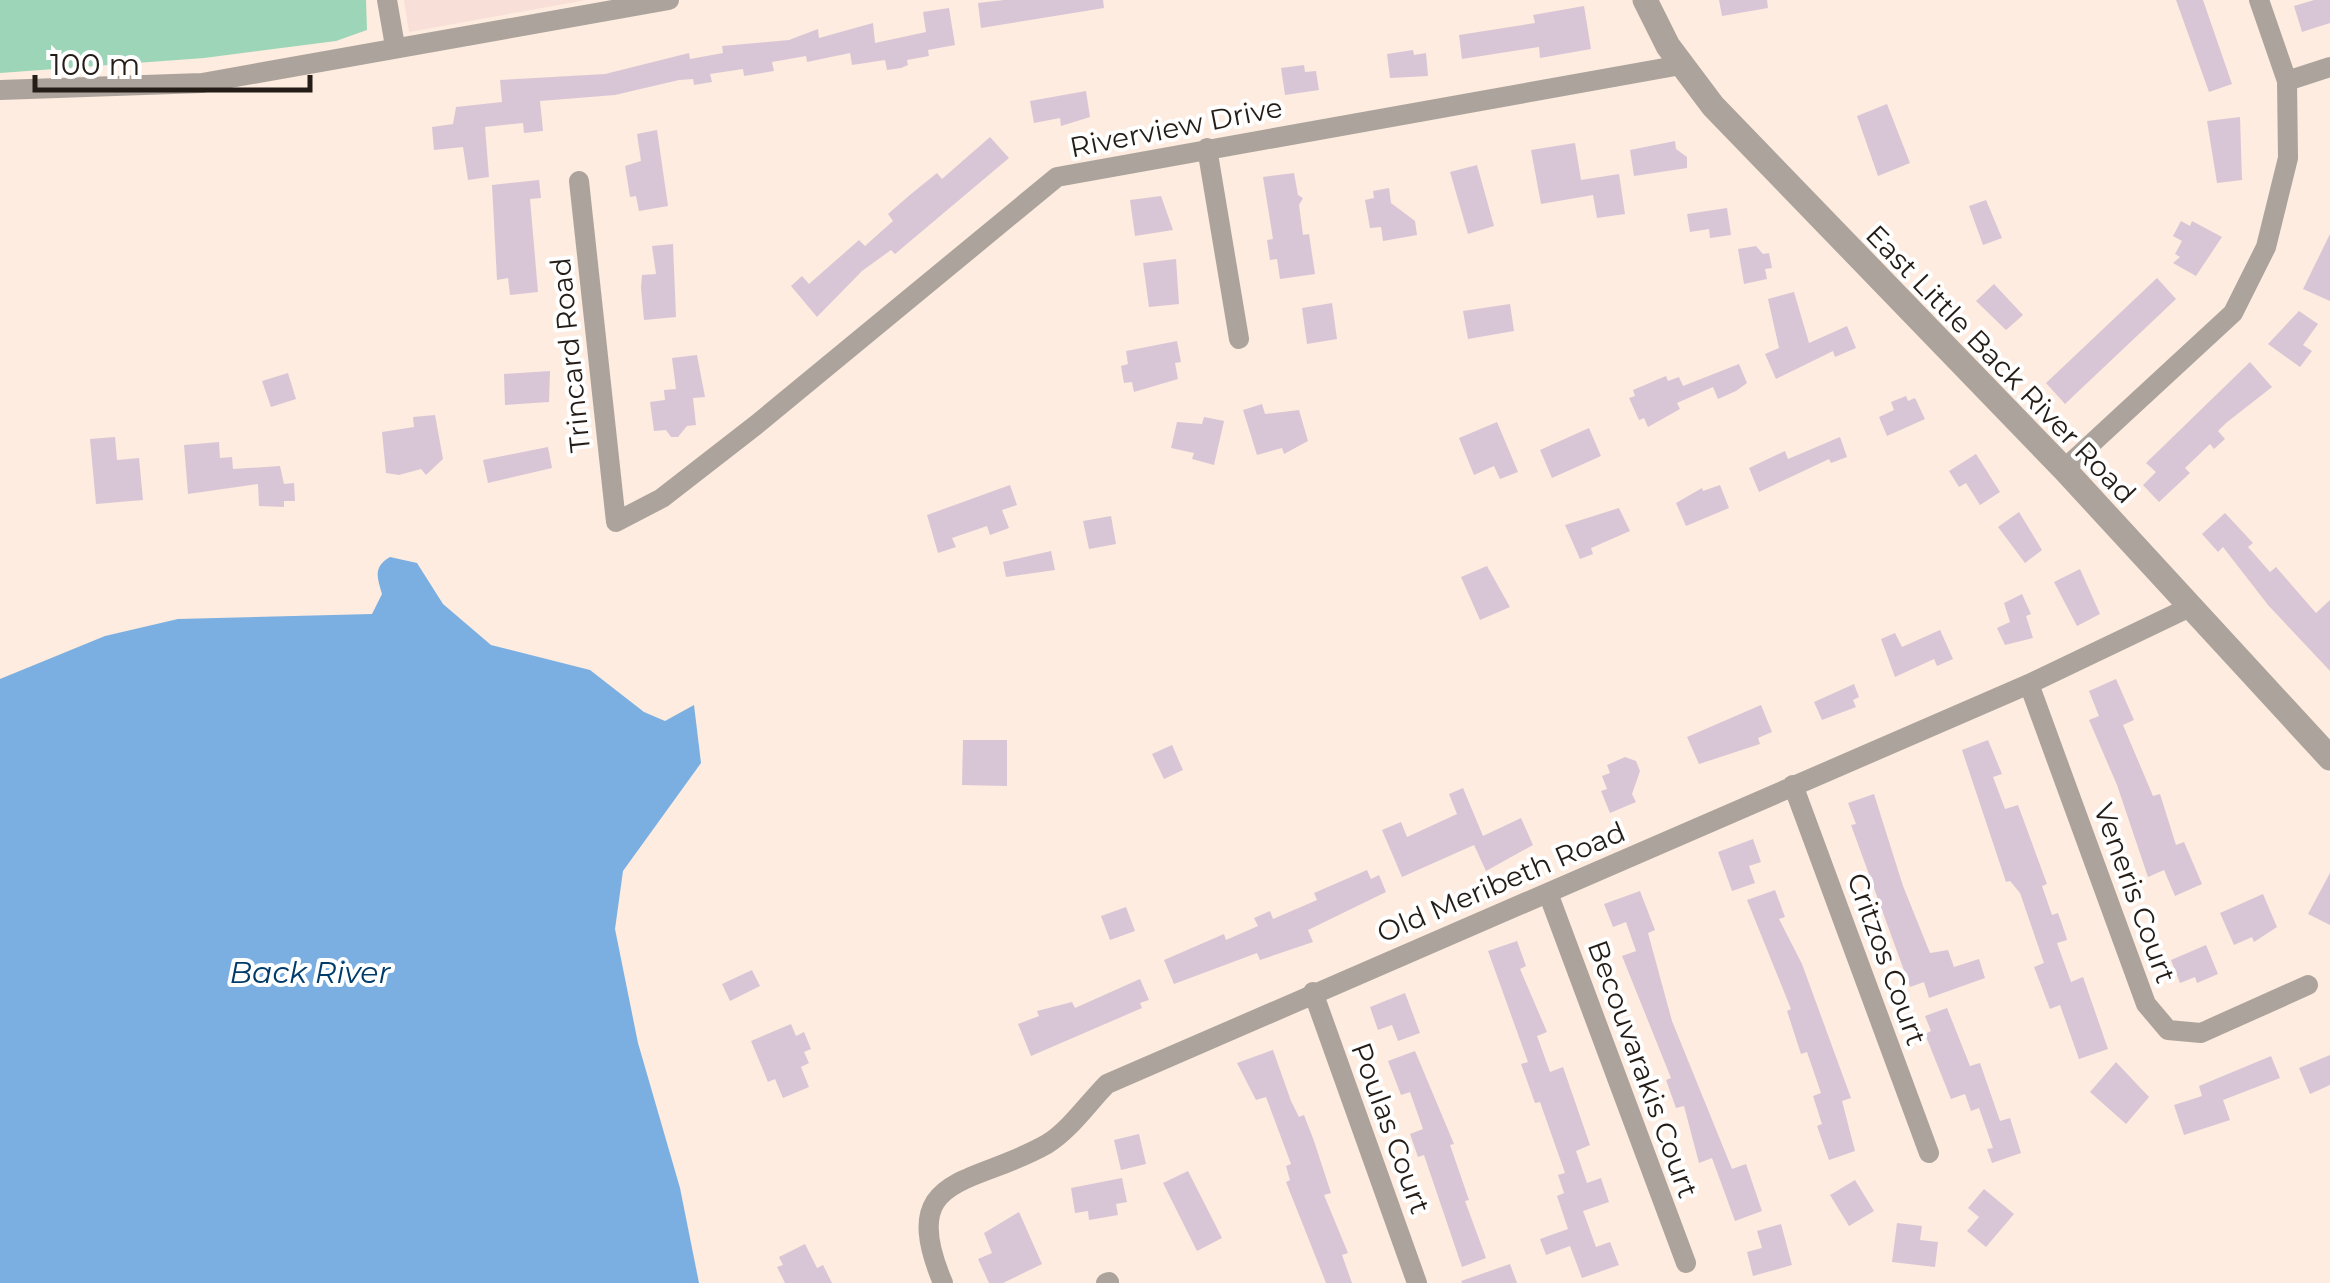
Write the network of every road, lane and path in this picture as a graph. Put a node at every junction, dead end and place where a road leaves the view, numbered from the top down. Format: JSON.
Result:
{"nodes":[{"id":1,"x":387,"y":0,"type":"edge"},
{"id":2,"x":669,"y":0,"type":"edge"},
{"id":3,"x":1645,"y":0,"type":"edge"},
{"id":4,"x":2260,"y":0,"type":"edge"},
{"id":5,"x":395,"y":46,"type":"junction"},
{"id":6,"x":1680,"y":65,"type":"junction"},
{"id":7,"x":2330,"y":67,"type":"edge"},
{"id":8,"x":2287,"y":81,"type":"junction"},
{"id":9,"x":0,"y":90,"type":"edge"},
{"id":10,"x":1207,"y":148,"type":"junction"},
{"id":11,"x":578,"y":181,"type":"dead end"},
{"id":12,"x":1238,"y":339,"type":"dead end"},
{"id":13,"x":2064,"y":469,"type":"junction"},
{"id":14,"x":616,"y":522,"type":"joint"},
{"id":15,"x":2190,"y":608,"type":"junction"},
{"id":16,"x":2028,"y":684,"type":"junction"},
{"id":17,"x":2330,"y":758,"type":"edge"},
{"id":18,"x":1793,"y":784,"type":"junction"},
{"id":19,"x":1548,"y":893,"type":"junction"},
{"id":20,"x":2308,"y":985,"type":"dead end"},
{"id":21,"x":1313,"y":992,"type":"junction"},
{"id":22,"x":1929,"y":1153,"type":"dead end"},
{"id":23,"x":1686,"y":1263,"type":"dead end"},
{"id":24,"x":943,"y":1283,"type":"edge"},
{"id":25,"x":1417,"y":1283,"type":"edge"}],
"edges":[{"from":1,"to":5,"type":"street"},
{"from":2,"to":5,"type":"street"},
{"from":3,"to":6,"type":"street","name":"East Little Back River Road"},
{"from":4,"to":8,"type":"street"},
{"from":5,"to":9,"type":"street"},
{"from":6,"to":10,"type":"street","name":"Riverview Drive"},
{"from":6,"to":13,"type":"street","name":"East Little Back River Road"},
{"from":7,"to":8,"type":"street"},
{"from":8,"to":13,"type":"street"},
{"from":10,"to":12,"type":"street"},
{"from":10,"to":14,"type":"street","name":"Riverview Drive"},
{"from":11,"to":14,"type":"street","name":"Trincard Road"},
{"from":13,"to":15,"type":"street","name":"East Little Back River Road"},
{"from":15,"to":16,"type":"street","name":"Old Meribeth Road"},
{"from":15,"to":17,"type":"street","name":"East Little Back River Road"},
{"from":16,"to":18,"type":"street","name":"Old Meribeth Road"},
{"from":16,"to":20,"type":"street","name":"Veneris Court"},
{"from":18,"to":19,"type":"street","name":"Old Meribeth Road"},
{"from":18,"to":22,"type":"street","name":"Critzos Court"},
{"from":19,"to":21,"type":"street","name":"Old Meribeth Road"},
{"from":19,"to":23,"type":"street","name":"Becouvarakis Court"},
{"from":21,"to":24,"type":"street","name":"Old Meribeth Road"},
{"from":21,"to":25,"type":"street","name":"Poulas Court"}]}
